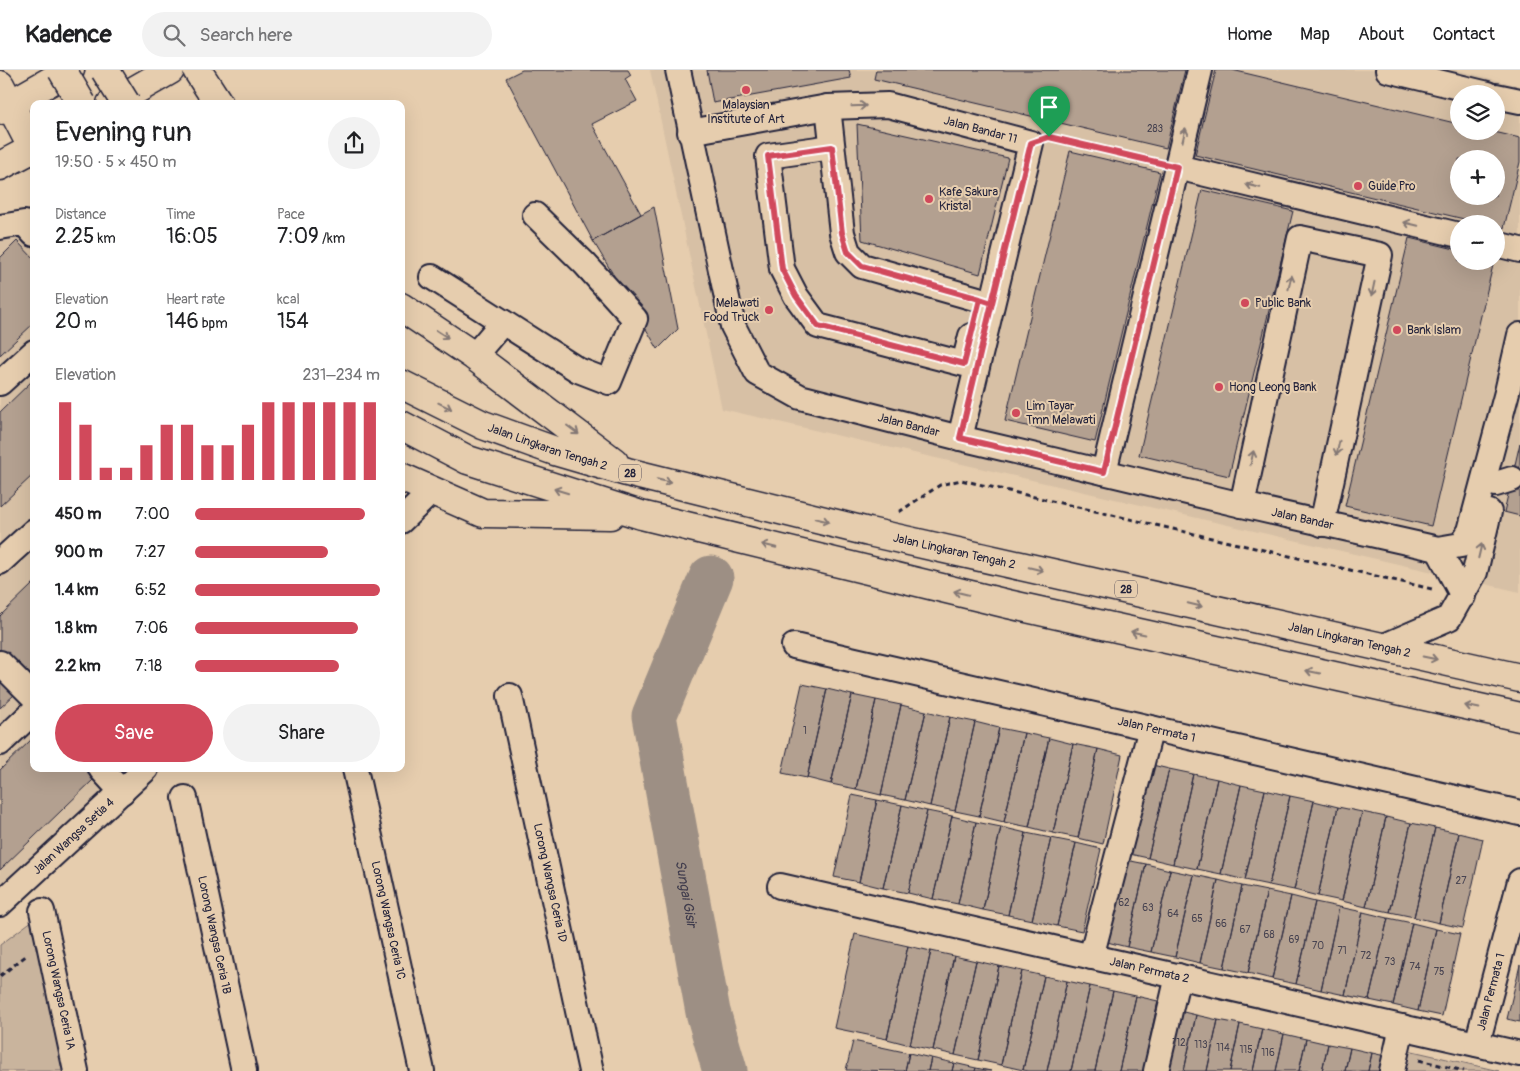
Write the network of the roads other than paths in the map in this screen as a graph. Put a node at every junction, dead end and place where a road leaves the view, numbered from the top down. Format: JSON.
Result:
{"nodes":[{"id":1,"x":62,"y":70,"type":"edge"},
{"id":2,"x":70,"y":70,"type":"edge"},
{"id":3,"x":105,"y":70,"type":"edge"},
{"id":4,"x":170,"y":70,"type":"edge"},
{"id":5,"x":197,"y":70,"type":"edge"},
{"id":6,"x":678,"y":70,"type":"edge"},
{"id":7,"x":1200,"y":70,"type":"edge"},
{"id":8,"x":1388,"y":70,"type":"edge"},
{"id":9,"x":1450,"y":85,"type":"edge"},
{"id":10,"x":1505,"y":98,"type":"edge"},
{"id":11,"x":3,"y":100,"type":"edge"},
{"id":12,"x":80,"y":100,"type":"edge"},
{"id":13,"x":118,"y":100,"type":"edge"},
{"id":14,"x":124,"y":100,"type":"edge"},
{"id":15,"x":216,"y":100,"type":"edge"},
{"id":16,"x":1520,"y":101,"type":"edge"},
{"id":17,"x":828,"y":107,"type":"junction"},
{"id":18,"x":690,"y":132,"type":"junction"},
{"id":19,"x":30,"y":144,"type":"edge"},
{"id":20,"x":832,"y":147,"type":"junction"},
{"id":21,"x":30,"y":151,"type":"edge"},
{"id":22,"x":0,"y":166,"type":"edge"},
{"id":23,"x":1177,"y":167,"type":"junction"},
{"id":24,"x":536,"y":215,"type":"dead end"},
{"id":25,"x":0,"y":228,"type":"edge"},
{"id":26,"x":30,"y":230,"type":"edge"},
{"id":27,"x":1450,"y":233,"type":"edge"},
{"id":28,"x":1505,"y":246,"type":"edge"},
{"id":29,"x":1520,"y":250,"type":"edge"},
{"id":30,"x":432,"y":277,"type":"dead end"},
{"id":31,"x":986,"y":301,"type":"junction"},
{"id":32,"x":405,"y":310,"type":"edge"},
{"id":33,"x":503,"y":322,"type":"junction"},
{"id":34,"x":1520,"y":335,"type":"edge"},
{"id":35,"x":30,"y":356,"type":"edge"},
{"id":36,"x":474,"y":356,"type":"junction"},
{"id":37,"x":0,"y":383,"type":"edge"},
{"id":38,"x":405,"y":386,"type":"edge"},
{"id":39,"x":1514,"y":394,"type":"edge"},
{"id":40,"x":405,"y":427,"type":"edge"},
{"id":41,"x":960,"y":438,"type":"junction"},
{"id":42,"x":627,"y":472,"type":"junction"},
{"id":43,"x":1104,"y":472,"type":"junction"},
{"id":44,"x":405,"y":480,"type":"edge"},
{"id":45,"x":432,"y":491,"type":"junction"},
{"id":46,"x":1242,"y":506,"type":"junction"},
{"id":47,"x":641,"y":515,"type":"junction"},
{"id":48,"x":405,"y":517,"type":"edge"},
{"id":49,"x":1322,"y":524,"type":"junction"},
{"id":50,"x":30,"y":535,"type":"edge"},
{"id":51,"x":1449,"y":547,"type":"junction"},
{"id":52,"x":0,"y":562,"type":"edge"},
{"id":53,"x":1463,"y":596,"type":"junction"},
{"id":54,"x":794,"y":646,"type":"dead end"},
{"id":55,"x":1382,"y":647,"type":"junction"},
{"id":56,"x":0,"y":663,"type":"edge"},
{"id":57,"x":1520,"y":678,"type":"edge"},
{"id":58,"x":30,"y":693,"type":"edge"},
{"id":59,"x":510,"y":696,"type":"dead end"},
{"id":60,"x":30,"y":715,"type":"edge"},
{"id":61,"x":1520,"y":718,"type":"edge"},
{"id":62,"x":1151,"y":728,"type":"junction"},
{"id":63,"x":0,"y":743,"type":"edge"},
{"id":64,"x":104,"y":772,"type":"edge"},
{"id":65,"x":143,"y":772,"type":"edge"},
{"id":66,"x":356,"y":772,"type":"edge"},
{"id":67,"x":122,"y":792,"type":"junction"},
{"id":68,"x":184,"y":798,"type":"dead end"},
{"id":69,"x":1520,"y":814,"type":"edge"},
{"id":70,"x":1520,"y":882,"type":"edge"},
{"id":71,"x":780,"y":886,"type":"dead end"},
{"id":72,"x":0,"y":904,"type":"edge"},
{"id":73,"x":42,"y":911,"type":"dead end"},
{"id":74,"x":1091,"y":957,"type":"junction"},
{"id":75,"x":1178,"y":976,"type":"junction"},
{"id":76,"x":1402,"y":1027,"type":"junction"},
{"id":77,"x":1477,"y":1044,"type":"junction"},
{"id":78,"x":1520,"y":1054,"type":"edge"},
{"id":79,"x":76,"y":1071,"type":"edge"},
{"id":80,"x":244,"y":1071,"type":"edge"},
{"id":81,"x":422,"y":1071,"type":"edge"},
{"id":82,"x":591,"y":1071,"type":"edge"},
{"id":83,"x":1156,"y":1071,"type":"edge"},
{"id":84,"x":1392,"y":1071,"type":"edge"}],
"edges":[{"from":1,"to":12,"type":"main road","bridge":true},
{"from":2,"to":11,"type":"main road"},
{"from":3,"to":14,"type":"main road","bridge":true},
{"from":4,"to":13,"type":"main road"},
{"from":5,"to":15,"type":"main road"},
{"from":6,"to":18,"type":"street","name":"Jalan Bandar"},
{"from":23,"to":7,"type":"street","one_way":true},
{"from":8,"to":9,"type":"street"},
{"from":10,"to":16,"type":"street"},
{"from":11,"to":19,"type":"main road"},
{"from":17,"to":18,"type":"street","name":"Jalan Bandar 11"},
{"from":17,"to":20,"type":"street"},
{"from":17,"to":31,"type":"street","name":"Jalan Bandar 11","one_way":true},
{"from":18,"to":41,"type":"street","name":"Jalan Bandar"},
{"from":20,"to":31,"type":"street"},
{"from":20,"to":31,"type":"street"},
{"from":21,"to":22,"type":"main road"},
{"from":27,"to":23,"type":"street","one_way":true},
{"from":23,"to":43,"type":"street"},
{"from":24,"to":33,"type":"street"},
{"from":25,"to":26,"type":"street"},
{"from":28,"to":29,"type":"street"},
{"from":30,"to":33,"type":"street"},
{"from":31,"to":41,"type":"street","name":"Jalan Bandar 11"},
{"from":32,"to":36,"type":"main road","one_way":true},
{"from":33,"to":36,"type":"street"},
{"from":34,"to":39,"type":"street"},
{"from":35,"to":37,"type":"street"},
{"from":36,"to":42,"type":"main road","one_way":true},
{"from":38,"to":42,"type":"main road","name":"Jalan Lingkaran Tengah 2","number":"28","one_way":true},
{"from":39,"to":51,"type":"street"},
{"from":53,"to":39,"type":"street","one_way":true},
{"from":47,"to":40,"type":"main road","one_way":true},
{"from":41,"to":43,"type":"street","name":"Jalan Bandar"},
{"from":42,"to":55,"type":"main road","name":"Jalan Lingkaran Tengah 2","number":"28","one_way":true},
{"from":43,"to":46,"type":"street","name":"Jalan Bandar"},
{"from":44,"to":45,"type":"main road"},
{"from":45,"to":47,"type":"main road"},
{"from":45,"to":48,"type":"street"},
{"from":46,"to":49,"type":"street","name":"Jalan Bandar"},
{"from":46,"to":49,"type":"street","one_way":true},
{"from":61,"to":47,"type":"main road","one_way":true},
{"from":49,"to":51,"type":"street","name":"Jalan Bandar"},
{"from":50,"to":52,"type":"street"},
{"from":51,"to":53,"type":"street"},
{"from":53,"to":55,"type":"street"},
{"from":54,"to":62,"type":"street","name":"Jalan Permata 1"},
{"from":55,"to":57,"type":"main road","name":"Jalan Lingkaran Tengah 2","number":"28","one_way":true},
{"from":56,"to":58,"type":"street"},
{"from":59,"to":82,"type":"street","name":"Lorong Wangsa Ceria 1D"},
{"from":60,"to":63,"type":"street"},
{"from":62,"to":69,"type":"street","name":"Jalan Permata 1"},
{"from":62,"to":74,"type":"street"},
{"from":64,"to":67,"type":"street"},
{"from":65,"to":67,"type":"street","name":"Jalan Wangsa Setia 4"},
{"from":66,"to":81,"type":"street","name":"Lorong Wangsa Ceria 1C"},
{"from":67,"to":72,"type":"street","name":"Jalan Wangsa Setia 4"},
{"from":68,"to":80,"type":"street","name":"Lorong Wangsa Ceria 1B"},
{"from":70,"to":77,"type":"street","name":"Jalan Permata 1"},
{"from":71,"to":74,"type":"street","name":"Jalan Permata 2"},
{"from":73,"to":79,"type":"street","name":"Lorong Wangsa Ceria 1A"},
{"from":74,"to":75,"type":"street","name":"Jalan Permata 2"},
{"from":75,"to":76,"type":"street","name":"Jalan Permata 2"},
{"from":75,"to":83,"type":"street"},
{"from":76,"to":77,"type":"street","name":"Jalan Permata 2"},
{"from":76,"to":84,"type":"street"},
{"from":77,"to":78,"type":"street","name":"Jalan Permata 2"}]}
